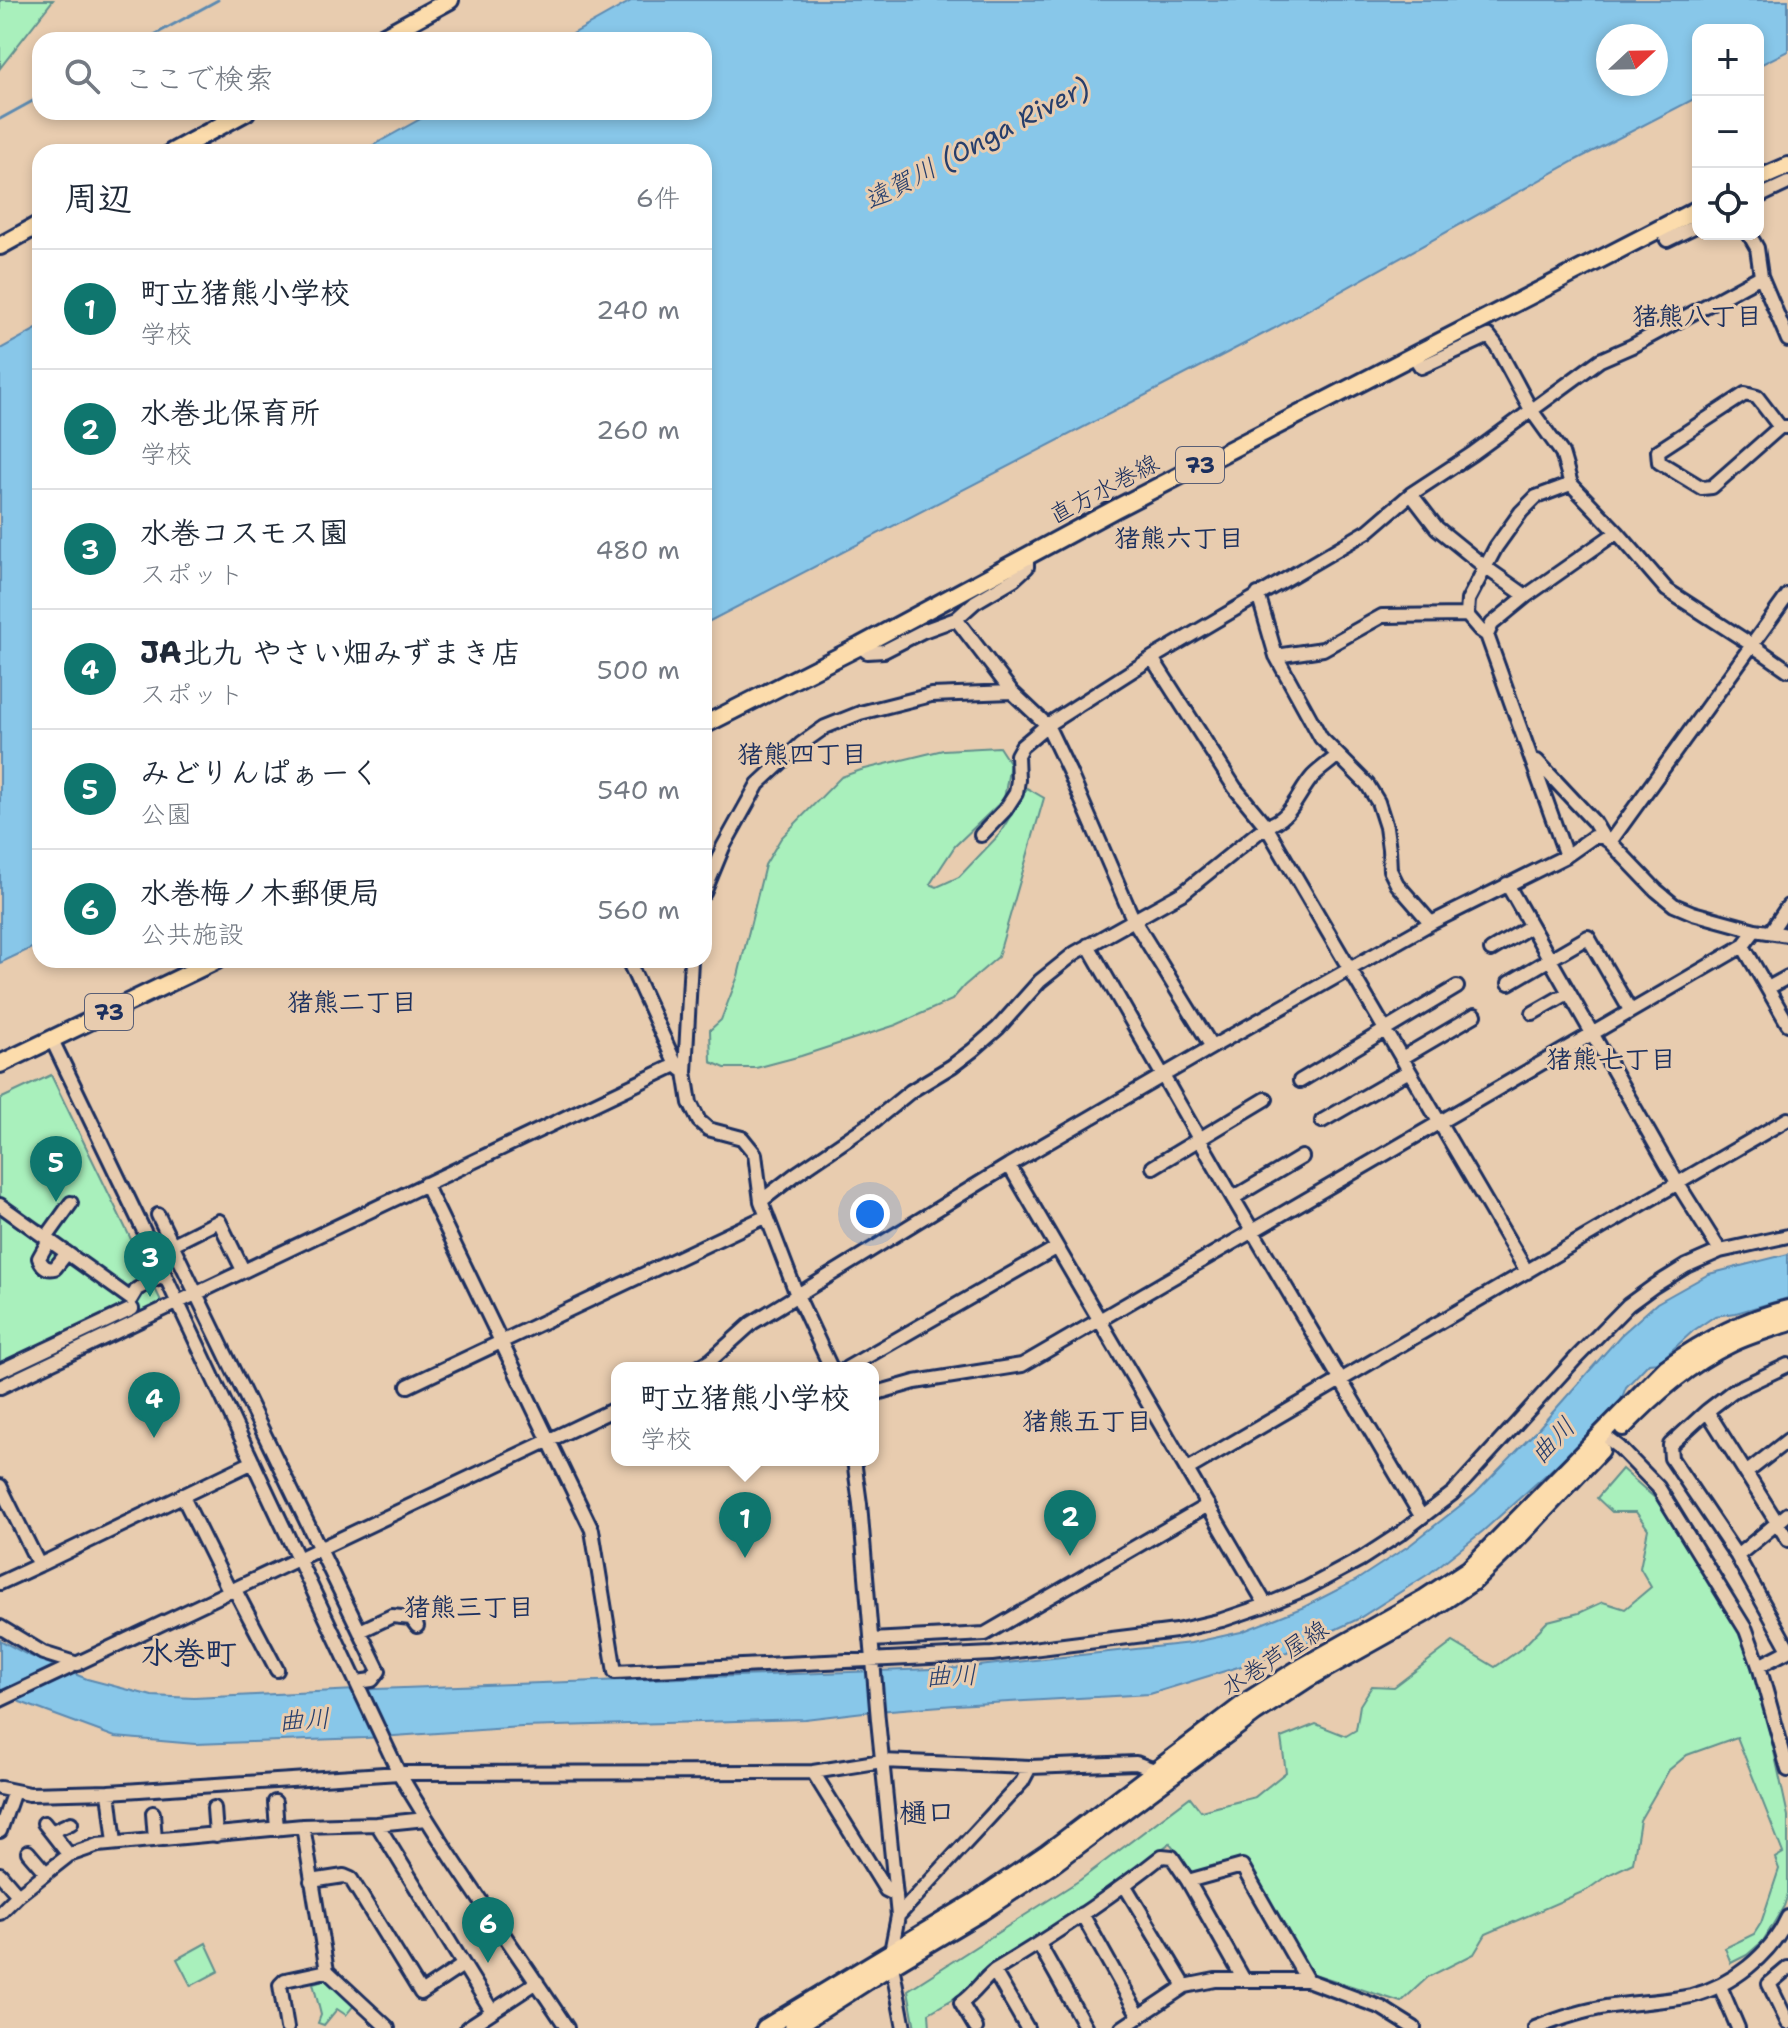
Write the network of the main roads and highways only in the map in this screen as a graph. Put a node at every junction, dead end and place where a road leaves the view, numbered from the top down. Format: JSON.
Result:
{"nodes":[{"id":1,"x":449,"y":1,"type":"edge"},
{"id":2,"x":392,"y":32,"type":"edge"},
{"id":3,"x":231,"y":120,"type":"edge"},
{"id":4,"x":187,"y":144,"type":"edge"},
{"id":5,"x":1788,"y":166,"type":"edge"},
{"id":6,"x":1764,"y":176,"type":"edge"},
{"id":7,"x":1692,"y":212,"type":"edge"},
{"id":8,"x":32,"y":228,"type":"edge"},
{"id":9,"x":0,"y":246,"type":"edge"},
{"id":10,"x":712,"y":721,"type":"edge"},
{"id":11,"x":200,"y":968,"type":"edge"},
{"id":12,"x":0,"y":1064,"type":"edge"},
{"id":13,"x":1788,"y":1309,"type":"edge"},
{"id":14,"x":1788,"y":1323,"type":"edge"},
{"id":15,"x":1606,"y":1437,"type":"junction"},
{"id":16,"x":892,"y":1958,"type":"junction"},
{"id":17,"x":765,"y":2028,"type":"edge"},
{"id":18,"x":793,"y":2028,"type":"edge"}],
"edges":[{"from":1,"to":2,"type":"main road"},
{"from":3,"to":4,"type":"main road"},
{"from":5,"to":6,"type":"main road"},
{"from":7,"to":10,"type":"main road","name":"直方水巻線","number":"73"},
{"from":8,"to":9,"type":"main road"},
{"from":11,"to":12,"type":"main road","number":"73"},
{"from":13,"to":15,"type":"main road","name":"水巻芦屋線"},
{"from":14,"to":15,"type":"main road","name":"水巻芦屋線"},
{"from":15,"to":16,"type":"main road","name":"水巻芦屋線"},
{"from":16,"to":17,"type":"main road","name":"水巻芦屋線"},
{"from":16,"to":18,"type":"main road","name":"水巻芦屋線"}]}
